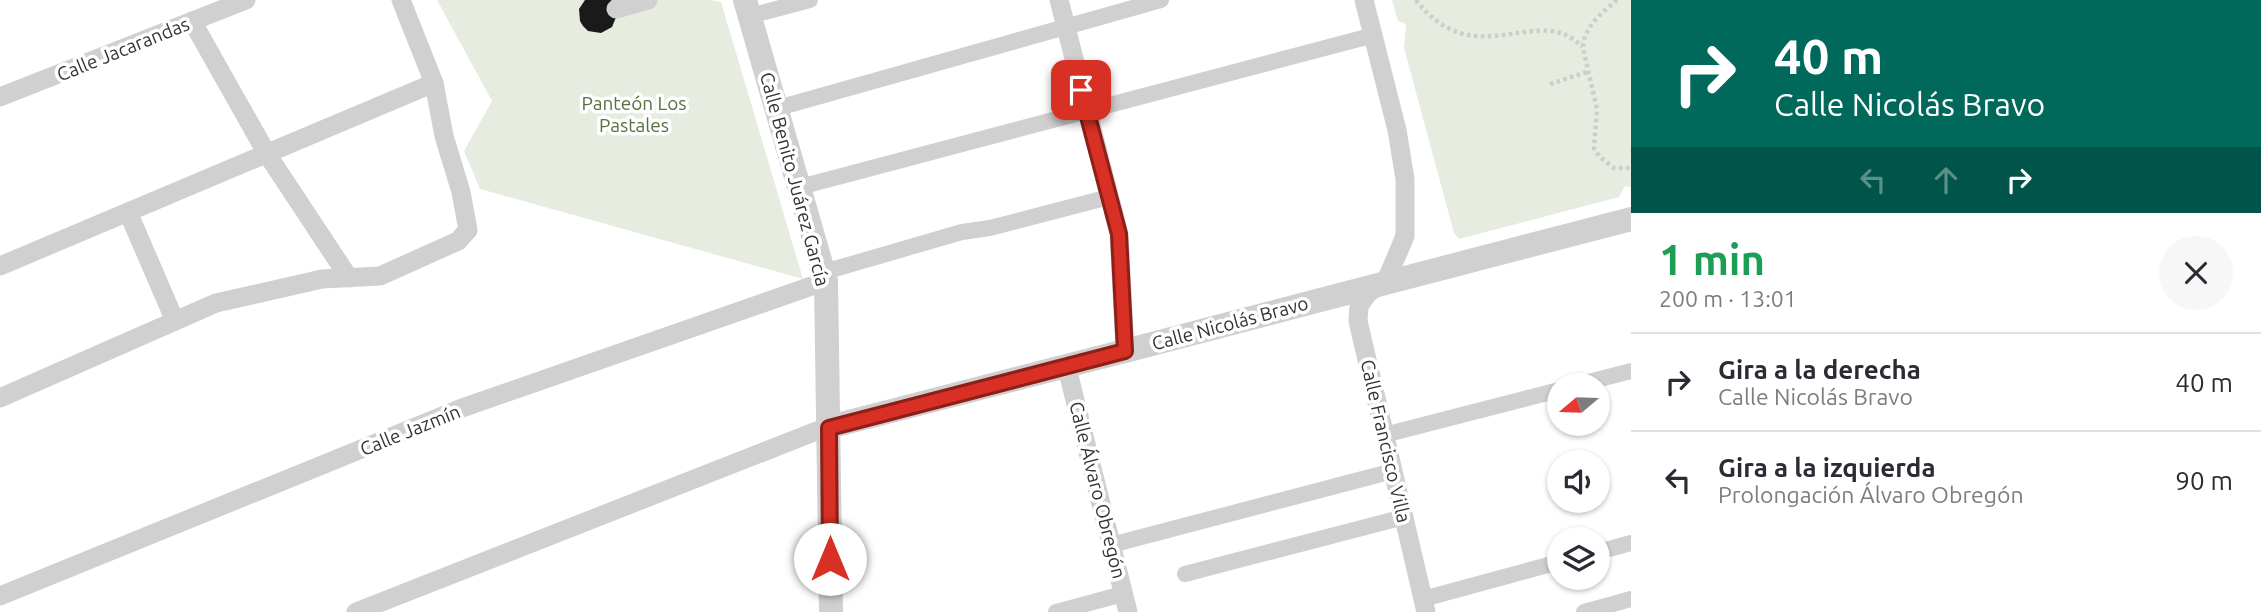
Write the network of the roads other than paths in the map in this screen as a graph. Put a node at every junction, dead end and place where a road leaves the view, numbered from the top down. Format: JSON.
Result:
{"nodes":[{"id":1,"x":246,"y":0,"type":"edge"},
{"id":2,"x":401,"y":0,"type":"edge"},
{"id":3,"x":648,"y":0,"type":"edge"},
{"id":4,"x":810,"y":0,"type":"edge"},
{"id":5,"x":1059,"y":0,"type":"edge"},
{"id":6,"x":1161,"y":0,"type":"edge"},
{"id":7,"x":1364,"y":0,"type":"edge"},
{"id":8,"x":748,"y":8,"type":"edge"},
{"id":9,"x":616,"y":9,"type":"dead end"},
{"id":10,"x":192,"y":22,"type":"junction"},
{"id":11,"x":1066,"y":26,"type":"junction"},
{"id":12,"x":1374,"y":35,"type":"junction"},
{"id":13,"x":434,"y":83,"type":"junction"},
{"id":14,"x":0,"y":97,"type":"edge"},
{"id":15,"x":778,"y":108,"type":"junction"},
{"id":16,"x":1086,"y":112,"type":"junction"},
{"id":17,"x":267,"y":154,"type":"junction"},
{"id":18,"x":800,"y":187,"type":"junction"},
{"id":19,"x":1109,"y":197,"type":"junction"},
{"id":20,"x":128,"y":212,"type":"junction"},
{"id":21,"x":1631,"y":219,"type":"edge"},
{"id":22,"x":0,"y":266,"type":"edge"},
{"id":23,"x":825,"y":276,"type":"junction"},
{"id":24,"x":349,"y":278,"type":"junction"},
{"id":25,"x":1387,"y":281,"type":"junction"},
{"id":26,"x":175,"y":321,"type":"junction"},
{"id":27,"x":1125,"y":351,"type":"junction"},
{"id":28,"x":1067,"y":368,"type":"junction"},
{"id":29,"x":1631,"y":371,"type":"edge"},
{"id":30,"x":1610,"y":376,"type":"edge"},
{"id":31,"x":1547,"y":393,"type":"edge"},
{"id":32,"x":0,"y":398,"type":"edge"},
{"id":33,"x":829,"y":428,"type":"junction"},
{"id":34,"x":1384,"y":435,"type":"junction"},
{"id":35,"x":1393,"y":471,"type":"junction"},
{"id":36,"x":1404,"y":517,"type":"junction"},
{"id":37,"x":1631,"y":543,"type":"edge"},
{"id":38,"x":1111,"y":545,"type":"junction"},
{"id":39,"x":1610,"y":549,"type":"edge"},
{"id":40,"x":1547,"y":566,"type":"edge"},
{"id":41,"x":1185,"y":574,"type":"dead end"},
{"id":42,"x":0,"y":596,"type":"edge"},
{"id":43,"x":1631,"y":600,"type":"edge"},
{"id":44,"x":1126,"y":603,"type":"edge"},
{"id":45,"x":1424,"y":606,"type":"edge"},
{"id":46,"x":356,"y":612,"type":"edge"},
{"id":47,"x":831,"y":612,"type":"edge"},
{"id":48,"x":1056,"y":612,"type":"edge"},
{"id":49,"x":1584,"y":612,"type":"edge"}],
"edges":[{"from":1,"to":10,"type":"street","name":"Calle Jacarandas"},
{"from":2,"to":13,"type":"street"},
{"from":3,"to":9,"type":"street"},
{"from":4,"to":8,"type":"street"},
{"from":5,"to":11,"type":"street"},
{"from":6,"to":11,"type":"street"},
{"from":7,"to":12,"type":"street"},
{"from":8,"to":15,"type":"street","name":"Calle Benito Juárez García"},
{"from":10,"to":14,"type":"street","name":"Calle Jacarandas"},
{"from":10,"to":17,"type":"street"},
{"from":11,"to":15,"type":"street"},
{"from":11,"to":16,"type":"street"},
{"from":12,"to":16,"type":"street"},
{"from":12,"to":25,"type":"street"},
{"from":13,"to":17,"type":"street"},
{"from":13,"to":24,"type":"street"},
{"from":15,"to":18,"type":"street","name":"Calle Benito Juárez García"},
{"from":16,"to":18,"type":"street"},
{"from":16,"to":19,"type":"street"},
{"from":17,"to":20,"type":"street"},
{"from":17,"to":24,"type":"street"},
{"from":18,"to":23,"type":"street","name":"Calle Benito Juárez García"},
{"from":19,"to":23,"type":"street"},
{"from":19,"to":27,"type":"street"},
{"from":20,"to":22,"type":"street"},
{"from":20,"to":26,"type":"street"},
{"from":21,"to":25,"type":"street","name":"Calle Nicolás Bravo"},
{"from":23,"to":33,"type":"street","name":"Calle Benito Juárez García"},
{"from":23,"to":42,"type":"street","name":"Calle Jazmín"},
{"from":24,"to":26,"type":"street"},
{"from":25,"to":27,"type":"street","name":"Calle Nicolás Bravo"},
{"from":25,"to":34,"type":"street","name":"Calle Francisco Villa"},
{"from":26,"to":32,"type":"street"},
{"from":27,"to":28,"type":"street","name":"Calle Nicolás Bravo"},
{"from":28,"to":33,"type":"street","name":"Calle Nicolás Bravo"},
{"from":28,"to":38,"type":"street","name":"Calle Álvaro Obregón"},
{"from":29,"to":30,"type":"street"},
{"from":31,"to":34,"type":"street"},
{"from":33,"to":46,"type":"street"},
{"from":33,"to":47,"type":"street","name":"Calle Benito Juárez García"},
{"from":34,"to":35,"type":"street","name":"Calle Francisco Villa"},
{"from":35,"to":36,"type":"street","name":"Calle Francisco Villa"},
{"from":35,"to":38,"type":"street"},
{"from":36,"to":41,"type":"street"},
{"from":36,"to":45,"type":"street","name":"Calle Francisco Villa"},
{"from":37,"to":39,"type":"street"},
{"from":38,"to":44,"type":"street","name":"Calle Álvaro Obregón"},
{"from":40,"to":45,"type":"street"},
{"from":43,"to":49,"type":"street"},
{"from":44,"to":48,"type":"street"}]}
